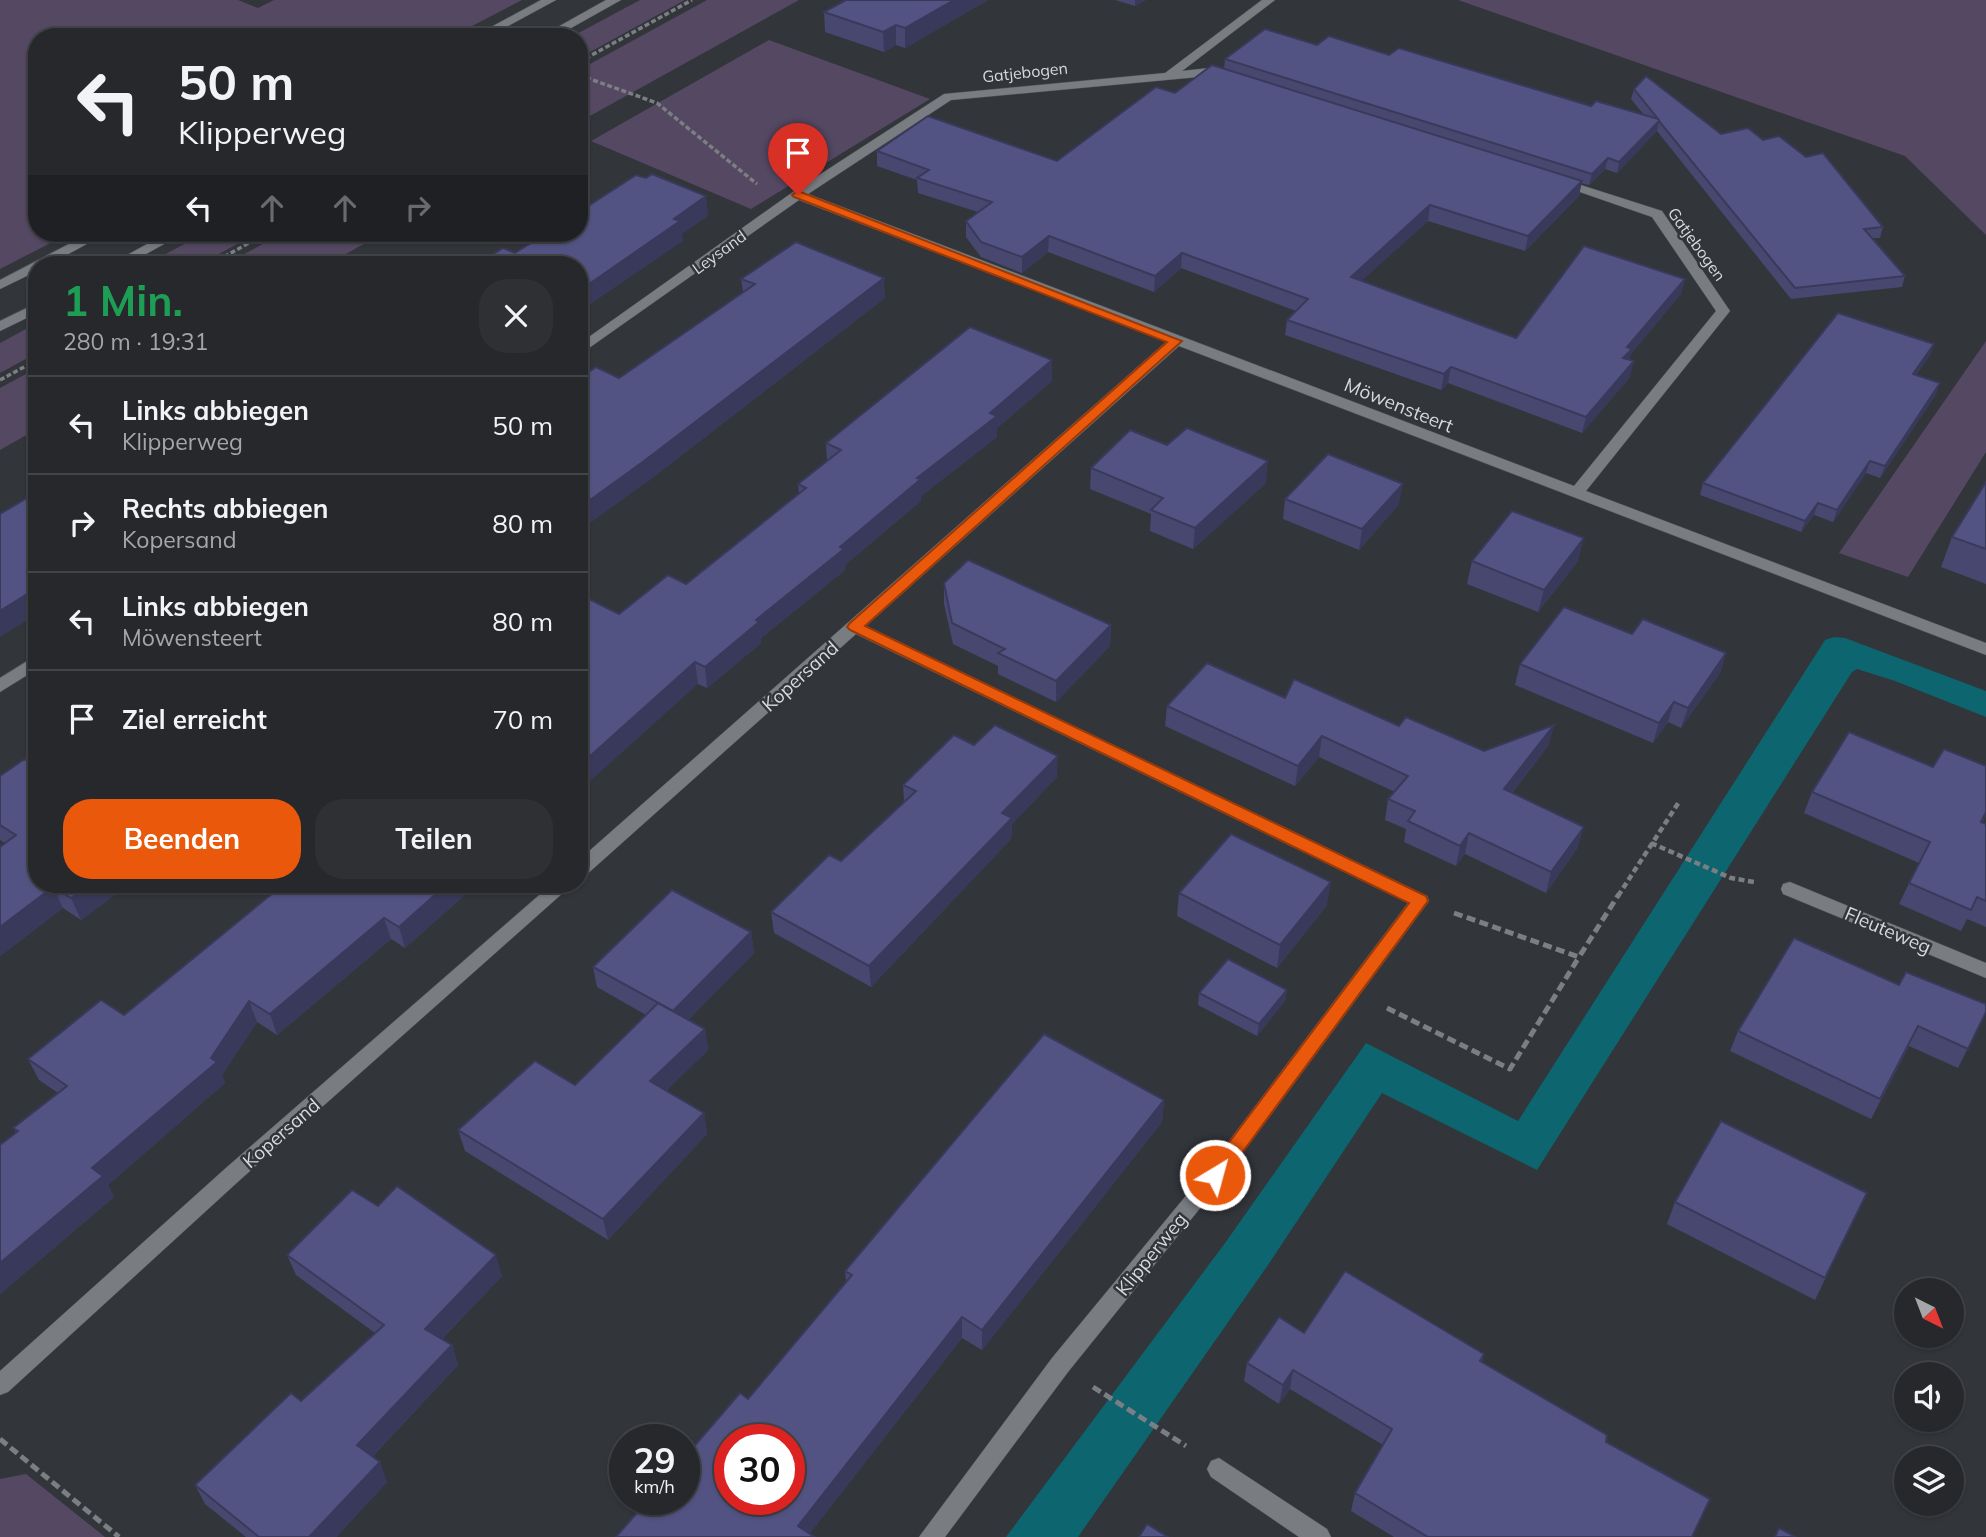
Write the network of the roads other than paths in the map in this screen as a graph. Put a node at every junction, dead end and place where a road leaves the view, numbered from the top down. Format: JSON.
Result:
{"nodes":[{"id":1,"x":550,"y":0,"type":"edge"},
{"id":2,"x":615,"y":0,"type":"edge"},
{"id":3,"x":1269,"y":0,"type":"edge"},
{"id":4,"x":496,"y":28,"type":"edge"},
{"id":5,"x":563,"y":28,"type":"edge"},
{"id":6,"x":1168,"y":76,"type":"junction"},
{"id":7,"x":1235,"y":80,"type":"edge"},
{"id":8,"x":894,"y":131,"type":"joint"},
{"id":9,"x":1541,"y":176,"type":"edge"},
{"id":10,"x":792,"y":199,"type":"junction"},
{"id":11,"x":83,"y":242,"type":"edge"},
{"id":12,"x":160,"y":242,"type":"edge"},
{"id":13,"x":55,"y":256,"type":"edge"},
{"id":14,"x":133,"y":256,"type":"edge"},
{"id":15,"x":28,"y":270,"type":"edge"},
{"id":16,"x":0,"y":285,"type":"edge"},
{"id":17,"x":28,"y":312,"type":"edge"},
{"id":18,"x":0,"y":327,"type":"edge"},
{"id":19,"x":1176,"y":341,"type":"junction"},
{"id":20,"x":588,"y":345,"type":"edge"},
{"id":21,"x":1575,"y":494,"type":"junction"},
{"id":22,"x":855,"y":627,"type":"junction"},
{"id":23,"x":1986,"y":649,"type":"edge"},
{"id":24,"x":28,"y":667,"type":"edge"},
{"id":25,"x":0,"y":686,"type":"edge"},
{"id":26,"x":588,"y":863,"type":"edge"},
{"id":27,"x":1790,"y":889,"type":"dead end"},
{"id":28,"x":554,"y":893,"type":"edge"},
{"id":29,"x":1986,"y":971,"type":"edge"},
{"id":30,"x":0,"y":1385,"type":"edge"},
{"id":31,"x":1219,"y":1469,"type":"dead end"},
{"id":32,"x":931,"y":1537,"type":"edge"},
{"id":33,"x":1319,"y":1537,"type":"edge"}],
"edges":[{"from":1,"to":4,"type":"street"},
{"from":2,"to":5,"type":"street"},
{"from":3,"to":6,"type":"street"},
{"from":6,"to":7,"type":"street","name":"Gatjebogen"},
{"from":6,"to":8,"type":"street","name":"Gatjebogen"},
{"from":8,"to":10,"type":"street","name":"Leysand"},
{"from":9,"to":21,"type":"street","name":"Gatjebogen"},
{"from":10,"to":19,"type":"street","name":"Möwensteert"},
{"from":10,"to":20,"type":"street","name":"Leysand"},
{"from":11,"to":13,"type":"street"},
{"from":12,"to":14,"type":"street"},
{"from":15,"to":16,"type":"street"},
{"from":17,"to":18,"type":"street"},
{"from":19,"to":21,"type":"street","name":"Möwensteert"},
{"from":19,"to":22,"type":"street","name":"Kopersand"},
{"from":21,"to":23,"type":"street","name":"Möwensteert"},
{"from":22,"to":26,"type":"street","name":"Kopersand"},
{"from":22,"to":32,"type":"street","name":"Klipperweg"},
{"from":24,"to":25,"type":"street"},
{"from":27,"to":29,"type":"street","name":"Fleuteweg"},
{"from":28,"to":30,"type":"street","name":"Kopersand"},
{"from":31,"to":33,"type":"street"}]}
